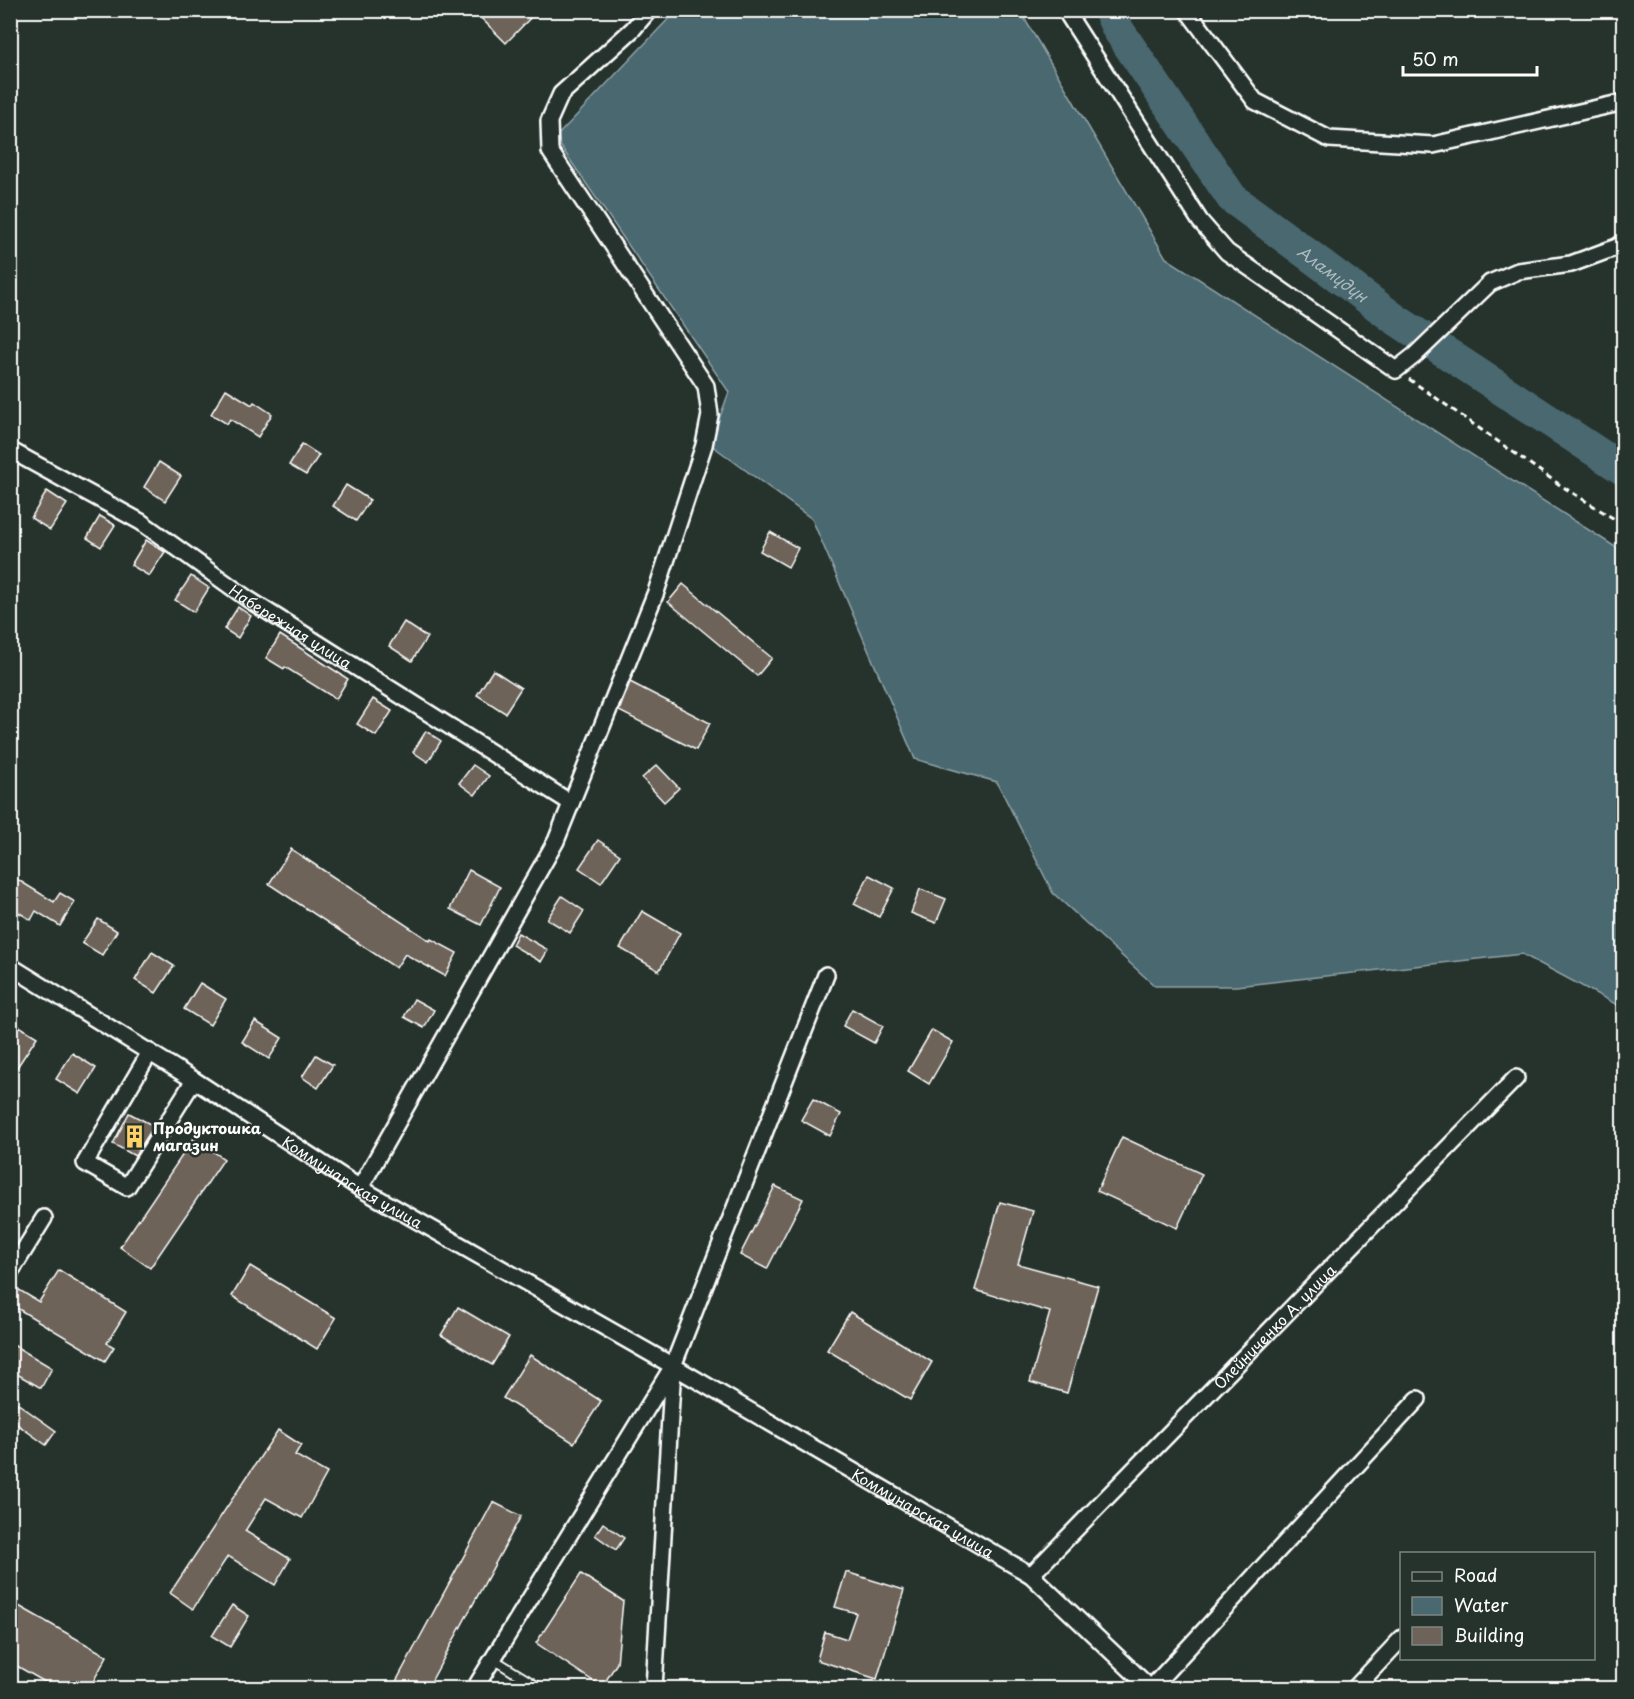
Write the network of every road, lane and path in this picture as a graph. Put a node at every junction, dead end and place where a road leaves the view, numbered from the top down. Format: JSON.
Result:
{"nodes":[{"id":1,"x":649,"y":10,"type":"edge"},
{"id":2,"x":1065,"y":10,"type":"edge"},
{"id":3,"x":1187,"y":10,"type":"edge"},
{"id":4,"x":1623,"y":102,"type":"edge"},
{"id":5,"x":1623,"y":242,"type":"edge"},
{"id":6,"x":1396,"y":370,"type":"junction"},
{"id":7,"x":10,"y":450,"type":"edge"},
{"id":8,"x":1623,"y":525,"type":"edge"},
{"id":9,"x":571,"y":803,"type":"junction"},
{"id":10,"x":10,"y":966,"type":"edge"},
{"id":11,"x":826,"y":975,"type":"dead end"},
{"id":12,"x":150,"y":1052,"type":"junction"},
{"id":13,"x":1516,"y":1078,"type":"dead end"},
{"id":14,"x":195,"y":1080,"type":"junction"},
{"id":15,"x":360,"y":1188,"type":"junction"},
{"id":16,"x":44,"y":1218,"type":"dead end"},
{"id":17,"x":10,"y":1273,"type":"edge"},
{"id":18,"x":673,"y":1366,"type":"junction"},
{"id":19,"x":1418,"y":1399,"type":"dead end"},
{"id":20,"x":1031,"y":1575,"type":"junction"},
{"id":21,"x":1400,"y":1639,"type":"edge"},
{"id":22,"x":493,"y":1659,"type":"junction"},
{"id":23,"x":474,"y":1689,"type":"edge"},
{"id":24,"x":540,"y":1689,"type":"edge"},
{"id":25,"x":654,"y":1689,"type":"edge"},
{"id":26,"x":1151,"y":1689,"type":"edge"},
{"id":27,"x":1355,"y":1689,"type":"edge"}],
"edges":[{"from":1,"to":9,"type":"street"},
{"from":2,"to":6,"type":"street"},
{"from":3,"to":4,"type":"street"},
{"from":5,"to":6,"type":"street"},
{"from":6,"to":8,"type":"path"},
{"from":7,"to":9,"type":"street","name":"Набережная улица"},
{"from":9,"to":15,"type":"street"},
{"from":10,"to":12,"type":"street","name":"Коммунарская улица"},
{"from":11,"to":18,"type":"street"},
{"from":12,"to":14,"type":"street","name":"Коммунарская улица"},
{"from":12,"to":14,"type":"street"},
{"from":13,"to":20,"type":"street","name":"Олейниченко А. улица"},
{"from":14,"to":15,"type":"street","name":"Коммунарская улица"},
{"from":15,"to":18,"type":"street","name":"Коммунарская улица"},
{"from":16,"to":17,"type":"street"},
{"from":18,"to":20,"type":"street","name":"Коммунарская улица"},
{"from":18,"to":22,"type":"street"},
{"from":18,"to":25,"type":"street"},
{"from":19,"to":26,"type":"street"},
{"from":20,"to":26,"type":"street","name":"Коммунарская улица"},
{"from":21,"to":27,"type":"street"},
{"from":22,"to":23,"type":"street"},
{"from":22,"to":24,"type":"lane"}]}
